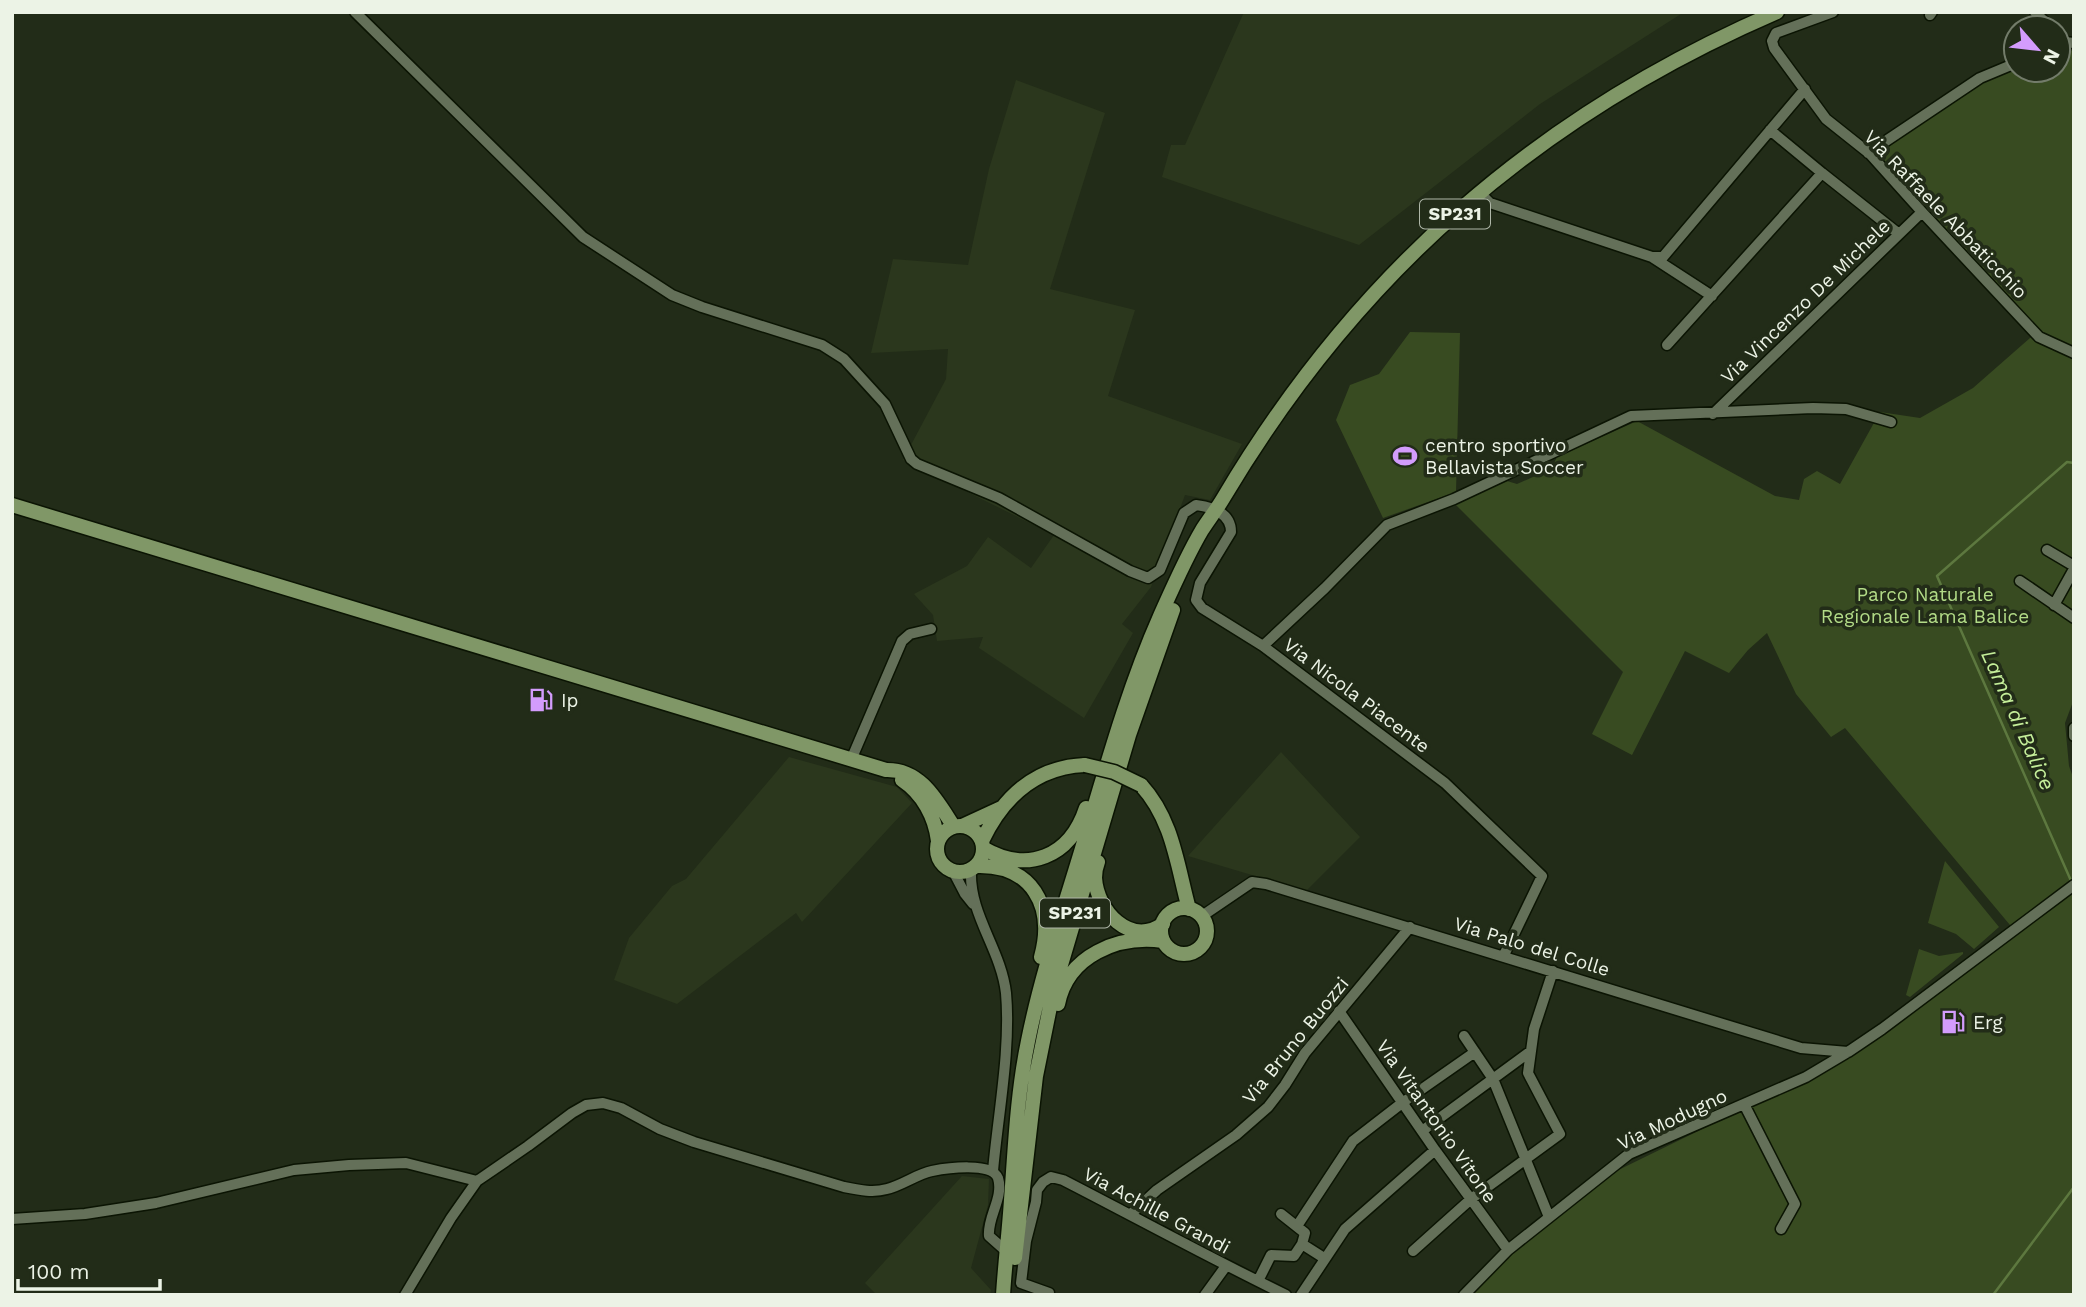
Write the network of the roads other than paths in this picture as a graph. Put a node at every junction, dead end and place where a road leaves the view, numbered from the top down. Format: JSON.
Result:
{"nodes":[{"id":1,"x":355,"y":12,"type":"edge"},
{"id":2,"x":1777,"y":12,"type":"edge"},
{"id":3,"x":1833,"y":12,"type":"edge"},
{"id":4,"x":2002,"y":69,"type":"edge"},
{"id":5,"x":1805,"y":89,"type":"junction"},
{"id":6,"x":1770,"y":130,"type":"junction"},
{"id":7,"x":1868,"y":153,"type":"junction"},
{"id":8,"x":1822,"y":173,"type":"junction"},
{"id":9,"x":1480,"y":192,"type":"junction"},
{"id":10,"x":1922,"y":212,"type":"junction"},
{"id":11,"x":1899,"y":234,"type":"junction"},
{"id":12,"x":1652,"y":257,"type":"junction"},
{"id":13,"x":1712,"y":296,"type":"junction"},
{"id":14,"x":1667,"y":345,"type":"dead end"},
{"id":15,"x":2074,"y":352,"type":"edge"},
{"id":16,"x":1713,"y":414,"type":"junction"},
{"id":17,"x":1891,"y":422,"type":"dead end"},
{"id":18,"x":12,"y":505,"type":"edge"},
{"id":19,"x":1217,"y":510,"type":"junction"},
{"id":20,"x":2047,"y":550,"type":"dead end"},
{"id":21,"x":2074,"y":568,"type":"edge"},
{"id":22,"x":2020,"y":581,"type":"dead end"},
{"id":23,"x":2054,"y":605,"type":"junction"},
{"id":24,"x":2074,"y":618,"type":"edge"},
{"id":25,"x":931,"y":629,"type":"dead end"},
{"id":26,"x":1262,"y":646,"type":"junction"},
{"id":27,"x":1143,"y":657,"type":"junction"},
{"id":28,"x":1142,"y":695,"type":"junction"},
{"id":29,"x":2074,"y":728,"type":"edge"},
{"id":30,"x":2074,"y":736,"type":"edge"},
{"id":31,"x":851,"y":760,"type":"junction"},
{"id":32,"x":886,"y":770,"type":"junction"},
{"id":33,"x":1002,"y":807,"type":"junction"},
{"id":34,"x":958,"y":826,"type":"junction"},
{"id":35,"x":938,"y":841,"type":"junction"},
{"id":36,"x":983,"y":844,"type":"junction"},
{"id":37,"x":974,"y":868,"type":"junction"},
{"id":38,"x":953,"y":872,"type":"junction"},
{"id":39,"x":2074,"y":885,"type":"edge"},
{"id":40,"x":975,"y":906,"type":"junction"},
{"id":41,"x":1194,"y":914,"type":"junction"},
{"id":42,"x":1163,"y":923,"type":"junction"},
{"id":43,"x":1410,"y":927,"type":"junction"},
{"id":44,"x":1163,"y":941,"type":"junction"},
{"id":45,"x":1504,"y":955,"type":"junction"},
{"id":46,"x":1553,"y":971,"type":"junction"},
{"id":47,"x":1339,"y":1011,"type":"junction"},
{"id":48,"x":1464,"y":1036,"type":"dead end"},
{"id":49,"x":1801,"y":1048,"type":"junction"},
{"id":50,"x":1531,"y":1051,"type":"junction"},
{"id":51,"x":1475,"y":1052,"type":"junction"},
{"id":52,"x":1847,"y":1052,"type":"junction"},
{"id":53,"x":1818,"y":1070,"type":"junction"},
{"id":54,"x":1493,"y":1079,"type":"junction"},
{"id":55,"x":1402,"y":1103,"type":"junction"},
{"id":56,"x":1744,"y":1104,"type":"junction"},
{"id":57,"x":1422,"y":1131,"type":"junction"},
{"id":58,"x":1435,"y":1150,"type":"junction"},
{"id":59,"x":1027,"y":1157,"type":"junction"},
{"id":60,"x":1525,"y":1158,"type":"junction"},
{"id":61,"x":993,"y":1171,"type":"junction"},
{"id":62,"x":477,"y":1181,"type":"junction"},
{"id":63,"x":1012,"y":1184,"type":"junction"},
{"id":64,"x":1471,"y":1199,"type":"junction"},
{"id":65,"x":1131,"y":1214,"type":"junction"},
{"id":66,"x":1281,"y":1214,"type":"dead end"},
{"id":67,"x":1549,"y":1217,"type":"junction"},
{"id":68,"x":12,"y":1219,"type":"edge"},
{"id":69,"x":1020,"y":1223,"type":"junction"},
{"id":70,"x":1297,"y":1226,"type":"junction"},
{"id":71,"x":1781,"y":1229,"type":"dead end"},
{"id":72,"x":1026,"y":1241,"type":"junction"},
{"id":73,"x":1302,"y":1244,"type":"junction"},
{"id":74,"x":1508,"y":1250,"type":"junction"},
{"id":75,"x":1007,"y":1251,"type":"junction"},
{"id":76,"x":1413,"y":1251,"type":"dead end"},
{"id":77,"x":1324,"y":1258,"type":"junction"},
{"id":78,"x":1226,"y":1266,"type":"junction"},
{"id":79,"x":1258,"y":1282,"type":"junction"},
{"id":80,"x":405,"y":1295,"type":"edge"},
{"id":81,"x":1003,"y":1295,"type":"edge"},
{"id":82,"x":1009,"y":1295,"type":"edge"},
{"id":83,"x":1049,"y":1295,"type":"edge"},
{"id":84,"x":1205,"y":1295,"type":"edge"},
{"id":85,"x":1286,"y":1295,"type":"edge"},
{"id":86,"x":1301,"y":1295,"type":"edge"},
{"id":87,"x":1464,"y":1295,"type":"edge"}],
"edges":[{"from":1,"to":19,"type":"street"},
{"from":2,"to":9,"type":"main road","number":"SP231"},
{"from":3,"to":5,"type":"street","name":"Via Raffaele Abbaticchio"},
{"from":4,"to":7,"type":"street"},
{"from":5,"to":6,"type":"street"},
{"from":5,"to":7,"type":"street","name":"Via Raffaele Abbaticchio"},
{"from":6,"to":8,"type":"street"},
{"from":6,"to":12,"type":"street"},
{"from":7,"to":10,"type":"street","name":"Via Raffaele Abbaticchio"},
{"from":8,"to":11,"type":"street"},
{"from":8,"to":13,"type":"street"},
{"from":9,"to":12,"type":"street"},
{"from":9,"to":19,"type":"main road","number":"SP231"},
{"from":10,"to":11,"type":"street","name":"Via Vincenzo De Michele"},
{"from":10,"to":15,"type":"street","name":"Via Raffaele Abbaticchio"},
{"from":11,"to":16,"type":"street","name":"Via Vincenzo De Michele"},
{"from":12,"to":13,"type":"street"},
{"from":13,"to":14,"type":"street"},
{"from":16,"to":17,"type":"street","name":"Via Nicola Piacente"},
{"from":16,"to":26,"type":"street","name":"Via Nicola Piacente"},
{"from":18,"to":31,"type":"main road"},
{"from":19,"to":26,"type":"street"},
{"from":19,"to":27,"type":"main road","number":"SP231"},
{"from":19,"to":28,"type":"main road","number":"SP231"},
{"from":20,"to":21,"type":"street"},
{"from":21,"to":23,"type":"street"},
{"from":22,"to":23,"type":"street"},
{"from":23,"to":24,"type":"street"},
{"from":25,"to":31,"type":"street"},
{"from":26,"to":45,"type":"street","name":"Via Nicola Piacente"},
{"from":27,"to":36,"type":"main road"},
{"from":27,"to":63,"type":"main road","number":"SP231"},
{"from":28,"to":42,"type":"main road"},
{"from":28,"to":59,"type":"main road","number":"SP231"},
{"from":29,"to":30,"type":"street"},
{"from":31,"to":32,"type":"main road"},
{"from":32,"to":34,"type":"main road"},
{"from":32,"to":35,"type":"main road"},
{"from":33,"to":34,"type":"main road"},
{"from":33,"to":36,"type":"main road"},
{"from":33,"to":41,"type":"main road","bridge":true},
{"from":34,"to":35,"type":"main road"},
{"from":34,"to":36,"type":"main road"},
{"from":35,"to":38,"type":"main road"},
{"from":36,"to":37,"type":"main road"},
{"from":37,"to":38,"type":"main road"},
{"from":37,"to":40,"type":"street"},
{"from":37,"to":63,"type":"main road"},
{"from":38,"to":40,"type":"street"},
{"from":39,"to":52,"type":"street","name":"Via Modugno"},
{"from":40,"to":61,"type":"street"},
{"from":41,"to":42,"type":"main road"},
{"from":41,"to":43,"type":"street","name":"Via Palo del Colle"},
{"from":41,"to":44,"type":"main road"},
{"from":42,"to":44,"type":"main road"},
{"from":43,"to":45,"type":"street","name":"Via Palo del Colle"},
{"from":43,"to":47,"type":"street","name":"Via Bruno Buozzi"},
{"from":44,"to":59,"type":"main road"},
{"from":45,"to":46,"type":"street","name":"Via Palo del Colle"},
{"from":46,"to":49,"type":"street","name":"Via Palo del Colle"},
{"from":46,"to":50,"type":"street"},
{"from":47,"to":55,"type":"street","name":"Via Vitantonio Vitone"},
{"from":47,"to":65,"type":"street","name":"Via Bruno Buozzi"},
{"from":48,"to":51,"type":"street"},
{"from":49,"to":52,"type":"street","name":"Via Palo del Colle"},
{"from":49,"to":53,"type":"street"},
{"from":50,"to":54,"type":"street"},
{"from":50,"to":60,"type":"street"},
{"from":51,"to":54,"type":"street"},
{"from":51,"to":55,"type":"street"},
{"from":52,"to":53,"type":"street","name":"Via Modugno"},
{"from":53,"to":56,"type":"street","name":"Via Modugno"},
{"from":54,"to":57,"type":"street"},
{"from":54,"to":60,"type":"street"},
{"from":55,"to":57,"type":"street","name":"Via Vitantonio Vitone"},
{"from":55,"to":70,"type":"street"},
{"from":56,"to":67,"type":"street","name":"Via Modugno"},
{"from":56,"to":71,"type":"street"},
{"from":57,"to":58,"type":"street","name":"Via Vitantonio Vitone"},
{"from":58,"to":64,"type":"street","name":"Via Vitantonio Vitone"},
{"from":58,"to":77,"type":"street"},
{"from":59,"to":69,"type":"main road","number":"SP231"},
{"from":60,"to":64,"type":"street"},
{"from":60,"to":67,"type":"street"},
{"from":61,"to":62,"type":"street"},
{"from":61,"to":75,"type":"street"},
{"from":62,"to":68,"type":"street"},
{"from":62,"to":80,"type":"street"},
{"from":63,"to":75,"type":"main road","number":"SP231"},
{"from":64,"to":74,"type":"street","name":"Via Vitantonio Vitone"},
{"from":64,"to":76,"type":"street"},
{"from":65,"to":72,"type":"street","name":"Via Achille Grandi"},
{"from":65,"to":78,"type":"street","name":"Via Achille Grandi"},
{"from":66,"to":70,"type":"street"},
{"from":67,"to":74,"type":"street","name":"Via Modugno"},
{"from":69,"to":72,"type":"street"},
{"from":69,"to":82,"type":"main road","number":"SP231"},
{"from":70,"to":73,"type":"street"},
{"from":72,"to":83,"type":"street","name":"Via Achille Grandi"},
{"from":73,"to":77,"type":"street"},
{"from":73,"to":79,"type":"street"},
{"from":74,"to":87,"type":"street","name":"Via Modugno"},
{"from":75,"to":81,"type":"main road","number":"SP231"},
{"from":77,"to":86,"type":"street"},
{"from":78,"to":79,"type":"street","name":"Via Achille Grandi"},
{"from":78,"to":84,"type":"street"},
{"from":79,"to":85,"type":"street","name":"Via Achille Grandi"}]}
